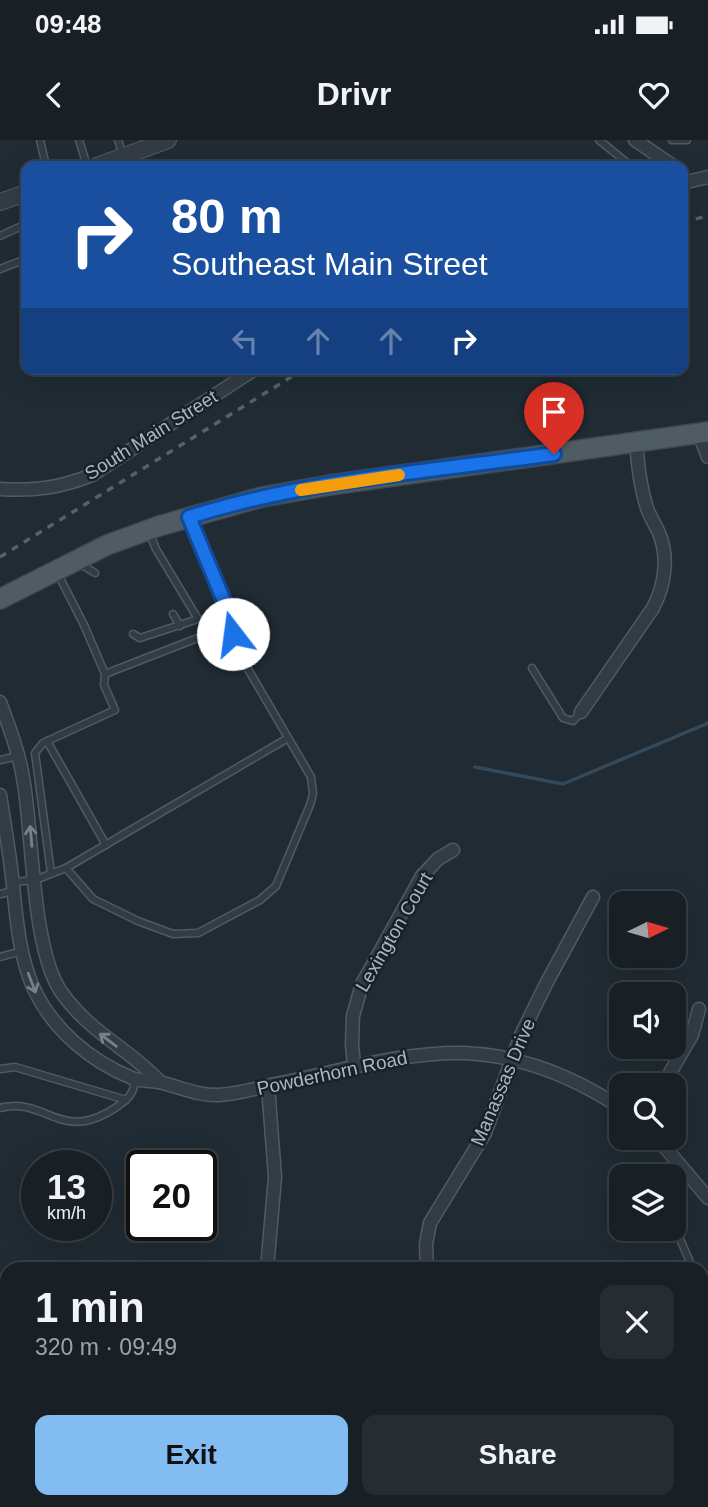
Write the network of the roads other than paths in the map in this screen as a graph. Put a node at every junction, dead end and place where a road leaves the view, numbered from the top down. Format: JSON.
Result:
{"nodes":[{"id":1,"x":40,"y":140,"type":"edge"},
{"id":2,"x":79,"y":140,"type":"edge"},
{"id":3,"x":118,"y":140,"type":"edge"},
{"id":4,"x":599,"y":140,"type":"edge"},
{"id":5,"x":672,"y":140,"type":"edge"},
{"id":6,"x":687,"y":140,"type":"edge"},
{"id":7,"x":161,"y":141,"type":"edge"},
{"id":8,"x":643,"y":142,"type":"edge"},
{"id":9,"x":123,"y":157,"type":"junction"},
{"id":10,"x":45,"y":161,"type":"edge"},
{"id":11,"x":85,"y":161,"type":"edge"},
{"id":12,"x":111,"y":161,"type":"edge"},
{"id":13,"x":625,"y":161,"type":"edge"},
{"id":14,"x":667,"y":161,"type":"edge"},
{"id":15,"x":708,"y":177,"type":"edge"},
{"id":16,"x":688,"y":181,"type":"edge"},
{"id":17,"x":21,"y":195,"type":"edge"},
{"id":18,"x":0,"y":202,"type":"edge"},
{"id":19,"x":21,"y":226,"type":"edge"},
{"id":20,"x":0,"y":236,"type":"edge"},
{"id":21,"x":21,"y":261,"type":"edge"},
{"id":22,"x":0,"y":269,"type":"edge"},
{"id":23,"x":246,"y":375,"type":"edge"},
{"id":24,"x":704,"y":433,"type":"edge"},
{"id":25,"x":636,"y":442,"type":"junction"},
{"id":26,"x":708,"y":457,"type":"edge"},
{"id":27,"x":0,"y":489,"type":"edge"},
{"id":28,"x":189,"y":517,"type":"junction"},
{"id":29,"x":148,"y":530,"type":"junction"},
{"id":30,"x":75,"y":560,"type":"junction"},
{"id":31,"x":55,"y":569,"type":"junction"},
{"id":32,"x":95,"y":573,"type":"dead end"},
{"id":33,"x":0,"y":599,"type":"edge"},
{"id":34,"x":173,"y":614,"type":"dead end"},
{"id":35,"x":231,"y":625,"type":"junction"},
{"id":36,"x":180,"y":626,"type":"junction"},
{"id":37,"x":133,"y":634,"type":"dead end"},
{"id":38,"x":533,"y":668,"type":"dead end"},
{"id":39,"x":105,"y":674,"type":"junction"},
{"id":40,"x":0,"y":702,"type":"edge"},
{"id":41,"x":581,"y":712,"type":"joint"},
{"id":42,"x":288,"y":738,"type":"junction"},
{"id":43,"x":47,"y":741,"type":"junction"},
{"id":44,"x":18,"y":756,"type":"junction"},
{"id":45,"x":0,"y":760,"type":"edge"},
{"id":46,"x":0,"y":795,"type":"edge"},
{"id":47,"x":106,"y":845,"type":"junction"},
{"id":48,"x":453,"y":850,"type":"dead end"},
{"id":49,"x":66,"y":868,"type":"junction"},
{"id":50,"x":51,"y":873,"type":"junction"},
{"id":51,"x":35,"y":880,"type":"junction"},
{"id":52,"x":9,"y":889,"type":"edge"},
{"id":53,"x":593,"y":897,"type":"dead end"},
{"id":54,"x":22,"y":951,"type":"junction"},
{"id":55,"x":0,"y":957,"type":"edge"},
{"id":56,"x":699,"y":1009,"type":"dead end"},
{"id":57,"x":512,"y":1060,"type":"junction"},
{"id":58,"x":354,"y":1066,"type":"junction"},
{"id":59,"x":0,"y":1069,"type":"edge"},
{"id":60,"x":670,"y":1073,"type":"edge"},
{"id":61,"x":135,"y":1080,"type":"junction"},
{"id":62,"x":160,"y":1082,"type":"junction"},
{"id":63,"x":268,"y":1086,"type":"junction"},
{"id":64,"x":126,"y":1100,"type":"junction"},
{"id":65,"x":609,"y":1101,"type":"edge"},
{"id":66,"x":0,"y":1108,"type":"edge"},
{"id":67,"x":668,"y":1150,"type":"edge"},
{"id":68,"x":681,"y":1164,"type":"edge"},
{"id":69,"x":686,"y":1169,"type":"edge"},
{"id":70,"x":708,"y":1198,"type":"edge"},
{"id":71,"x":681,"y":1241,"type":"edge"},
{"id":72,"x":268,"y":1262,"type":"edge"},
{"id":73,"x":427,"y":1262,"type":"edge"},
{"id":74,"x":690,"y":1262,"type":"edge"}],
"edges":[{"from":1,"to":10,"type":"lane"},
{"from":2,"to":11,"type":"lane"},
{"from":3,"to":9,"type":"lane"},
{"from":4,"to":13,"type":"lane"},
{"from":5,"to":6,"type":"lane"},
{"from":7,"to":9,"type":"street"},
{"from":8,"to":14,"type":"street"},
{"from":9,"to":12,"type":"street"},
{"from":15,"to":16,"type":"street"},
{"from":17,"to":18,"type":"street"},
{"from":19,"to":20,"type":"lane"},
{"from":21,"to":22,"type":"lane"},
{"from":23,"to":27,"type":"street","name":"South Main Street"},
{"from":24,"to":25,"type":"main road"},
{"from":24,"to":26,"type":"street"},
{"from":25,"to":28,"type":"main road"},
{"from":25,"to":41,"type":"street"},
{"from":28,"to":29,"type":"main road"},
{"from":28,"to":35,"type":"lane"},
{"from":29,"to":30,"type":"main road"},
{"from":29,"to":36,"type":"lane"},
{"from":30,"to":31,"type":"main road"},
{"from":30,"to":32,"type":"lane"},
{"from":31,"to":33,"type":"main road"},
{"from":31,"to":39,"type":"lane"},
{"from":34,"to":36,"type":"lane"},
{"from":35,"to":39,"type":"lane"},
{"from":35,"to":42,"type":"lane"},
{"from":36,"to":37,"type":"lane"},
{"from":38,"to":41,"type":"lane"},
{"from":39,"to":43,"type":"lane"},
{"from":40,"to":44,"type":"street","name":"Powderhorn Road"},
{"from":42,"to":47,"type":"lane"},
{"from":42,"to":49,"type":"lane"},
{"from":43,"to":47,"type":"lane"},
{"from":43,"to":50,"type":"lane"},
{"from":44,"to":45,"type":"lane"},
{"from":51,"to":44,"type":"street","name":"Powderhorn Road","one_way":true},
{"from":46,"to":52,"type":"street","name":"Powderhorn Road"},
{"from":47,"to":49,"type":"lane"},
{"from":48,"to":58,"type":"street","name":"Lexington Court"},
{"from":49,"to":50,"type":"lane"},
{"from":50,"to":51,"type":"lane"},
{"from":51,"to":52,"type":"lane"},
{"from":62,"to":51,"type":"street","name":"Powderhorn Road","one_way":true},
{"from":52,"to":54,"type":"street","name":"Powderhorn Road"},
{"from":53,"to":57,"type":"street","name":"Manassas Drive"},
{"from":54,"to":55,"type":"lane"},
{"from":54,"to":61,"type":"street","name":"Powderhorn Road","one_way":true},
{"from":56,"to":60,"type":"street"},
{"from":57,"to":58,"type":"street","name":"Powderhorn Road"},
{"from":57,"to":65,"type":"street","name":"Powderhorn Road"},
{"from":57,"to":73,"type":"street","name":"Manassas Drive"},
{"from":58,"to":63,"type":"street","name":"Powderhorn Road"},
{"from":59,"to":64,"type":"lane"},
{"from":61,"to":62,"type":"street","name":"Powderhorn Road"},
{"from":61,"to":64,"type":"lane"},
{"from":62,"to":63,"type":"street","name":"Powderhorn Road"},
{"from":63,"to":72,"type":"street"},
{"from":64,"to":66,"type":"lane"},
{"from":67,"to":68,"type":"street"},
{"from":69,"to":70,"type":"street"},
{"from":71,"to":74,"type":"lane"}]}
